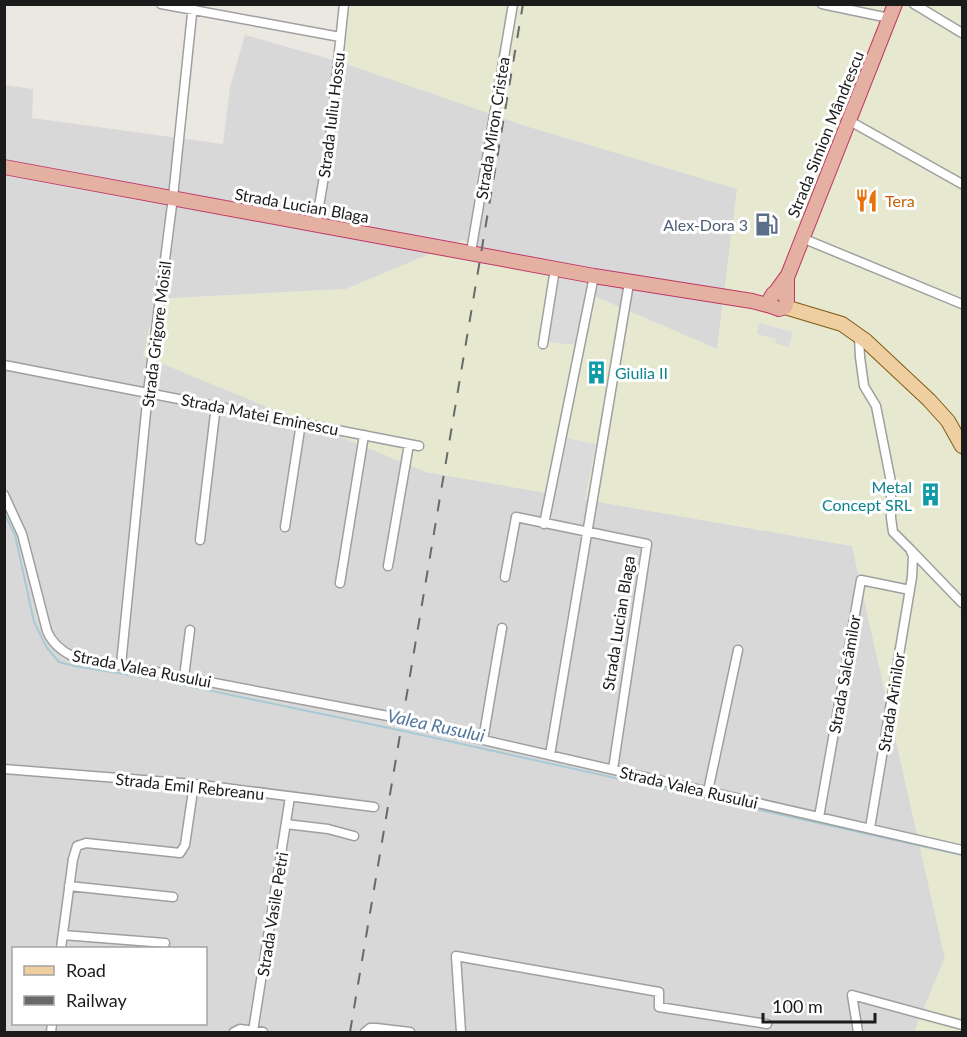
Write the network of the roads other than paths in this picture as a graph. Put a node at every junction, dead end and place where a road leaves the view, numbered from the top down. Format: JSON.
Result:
{"nodes":[{"id":1,"x":161,"y":4,"type":"edge"},
{"id":2,"x":344,"y":4,"type":"edge"},
{"id":3,"x":513,"y":4,"type":"edge"},
{"id":4,"x":822,"y":4,"type":"edge"},
{"id":5,"x":895,"y":4,"type":"edge"},
{"id":6,"x":914,"y":4,"type":"edge"},
{"id":7,"x":192,"y":7,"type":"edge"},
{"id":8,"x":889,"y":18,"type":"junction"},
{"id":9,"x":963,"y":33,"type":"edge"},
{"id":10,"x":340,"y":37,"type":"junction"},
{"id":11,"x":848,"y":120,"type":"junction"},
{"id":12,"x":4,"y":167,"type":"edge"},
{"id":13,"x":963,"y":184,"type":"edge"},
{"id":14,"x":173,"y":197,"type":"junction"},
{"id":15,"x":316,"y":224,"type":"junction"},
{"id":16,"x":802,"y":238,"type":"junction"},
{"id":17,"x":471,"y":252,"type":"junction"},
{"id":18,"x":555,"y":269,"type":"junction"},
{"id":19,"x":594,"y":276,"type":"junction"},
{"id":20,"x":629,"y":283,"type":"junction"},
{"id":21,"x":782,"y":302,"type":"junction"},
{"id":22,"x":963,"y":304,"type":"edge"},
{"id":23,"x":860,"y":336,"type":"junction"},
{"id":24,"x":543,"y":344,"type":"dead end"},
{"id":25,"x":4,"y":365,"type":"edge"},
{"id":26,"x":148,"y":392,"type":"junction"},
{"id":27,"x":216,"y":405,"type":"junction"},
{"id":28,"x":301,"y":423,"type":"junction"},
{"id":29,"x":364,"y":435,"type":"junction"},
{"id":30,"x":409,"y":444,"type":"junction"},
{"id":31,"x":419,"y":446,"type":"dead end"},
{"id":32,"x":963,"y":447,"type":"edge"},
{"id":33,"x":4,"y":495,"type":"edge"},
{"id":34,"x":544,"y":524,"type":"junction"},
{"id":35,"x":285,"y":527,"type":"dead end"},
{"id":36,"x":586,"y":531,"type":"junction"},
{"id":37,"x":200,"y":540,"type":"dead end"},
{"id":38,"x":910,"y":549,"type":"junction"},
{"id":39,"x":388,"y":566,"type":"dead end"},
{"id":40,"x":505,"y":577,"type":"dead end"},
{"id":41,"x":340,"y":583,"type":"dead end"},
{"id":42,"x":910,"y":590,"type":"junction"},
{"id":43,"x":963,"y":603,"type":"edge"},
{"id":44,"x":502,"y":628,"type":"dead end"},
{"id":45,"x":190,"y":630,"type":"dead end"},
{"id":46,"x":738,"y":650,"type":"dead end"},
{"id":47,"x":121,"y":664,"type":"junction"},
{"id":48,"x":184,"y":677,"type":"junction"},
{"id":49,"x":388,"y":716,"type":"dead end"},
{"id":50,"x":414,"y":724,"type":"dead end"},
{"id":51,"x":483,"y":740,"type":"junction"},
{"id":52,"x":550,"y":755,"type":"junction"},
{"id":53,"x":4,"y":769,"type":"edge"},
{"id":54,"x":613,"y":769,"type":"junction"},
{"id":55,"x":194,"y":784,"type":"junction"},
{"id":56,"x":708,"y":791,"type":"junction"},
{"id":57,"x":290,"y":797,"type":"junction"},
{"id":58,"x":374,"y":807,"type":"dead end"},
{"id":59,"x":819,"y":817,"type":"junction"},
{"id":60,"x":286,"y":824,"type":"junction"},
{"id":61,"x":870,"y":828,"type":"junction"},
{"id":62,"x":354,"y":836,"type":"dead end"},
{"id":63,"x":963,"y":850,"type":"edge"},
{"id":64,"x":69,"y":886,"type":"junction"},
{"id":65,"x":173,"y":897,"type":"dead end"},
{"id":66,"x":63,"y":935,"type":"junction"},
{"id":67,"x":165,"y":943,"type":"dead end"},
{"id":68,"x":61,"y":947,"type":"edge"},
{"id":69,"x":767,"y":1024,"type":"dead end"},
{"id":70,"x":963,"y":1025,"type":"edge"},
{"id":71,"x":253,"y":1031,"type":"junction"},
{"id":72,"x":234,"y":1032,"type":"edge"},
{"id":73,"x":263,"y":1032,"type":"edge"},
{"id":74,"x":365,"y":1032,"type":"edge"},
{"id":75,"x":410,"y":1032,"type":"edge"},
{"id":76,"x":461,"y":1032,"type":"edge"},
{"id":77,"x":858,"y":1032,"type":"edge"}],
"edges":[{"from":1,"to":7,"type":"street"},
{"from":2,"to":10,"type":"street","name":"Strada Iuliu Hossu"},
{"from":3,"to":17,"type":"street","name":"Strada Miron Cristea"},
{"from":4,"to":8,"type":"street"},
{"from":5,"to":8,"type":"highway","name":"Strada Simion Mândrescu"},
{"from":6,"to":9,"type":"street"},
{"from":7,"to":10,"type":"street"},
{"from":7,"to":14,"type":"street","name":"Strada Grigore Moisil"},
{"from":8,"to":11,"type":"highway","name":"Strada Simion Mândrescu"},
{"from":10,"to":15,"type":"street","name":"Strada Iuliu Hossu"},
{"from":11,"to":13,"type":"street"},
{"from":11,"to":16,"type":"highway","name":"Strada Simion Mândrescu"},
{"from":12,"to":14,"type":"highway","name":"Strada Lucian Blaga"},
{"from":14,"to":15,"type":"highway","name":"Strada Lucian Blaga"},
{"from":14,"to":26,"type":"street","name":"Strada Grigore Moisil"},
{"from":15,"to":17,"type":"highway","name":"Strada Lucian Blaga"},
{"from":16,"to":21,"type":"highway","name":"Strada Simion Mândrescu"},
{"from":16,"to":22,"type":"street"},
{"from":17,"to":18,"type":"highway","name":"Strada Lucian Blaga"},
{"from":18,"to":19,"type":"highway","name":"Strada Lucian Blaga"},
{"from":18,"to":24,"type":"street"},
{"from":19,"to":20,"type":"highway","name":"Strada Lucian Blaga"},
{"from":19,"to":34,"type":"street"},
{"from":20,"to":21,"type":"highway","name":"Strada Lucian Blaga"},
{"from":20,"to":36,"type":"street"},
{"from":21,"to":23,"type":"main road"},
{"from":23,"to":32,"type":"main road"},
{"from":23,"to":38,"type":"street"},
{"from":25,"to":26,"type":"street","name":"Strada Matei Eminescu"},
{"from":26,"to":27,"type":"street","name":"Strada Matei Eminescu"},
{"from":26,"to":47,"type":"street","name":"Strada Grigore Moisil"},
{"from":27,"to":28,"type":"street","name":"Strada Matei Eminescu"},
{"from":27,"to":37,"type":"street"},
{"from":28,"to":29,"type":"street","name":"Strada Matei Eminescu"},
{"from":28,"to":35,"type":"street"},
{"from":29,"to":30,"type":"street","name":"Strada Matei Eminescu"},
{"from":29,"to":41,"type":"street"},
{"from":30,"to":31,"type":"street","name":"Strada Matei Eminescu"},
{"from":30,"to":39,"type":"street"},
{"from":33,"to":47,"type":"street","name":"Strada Valea Rusului"},
{"from":34,"to":36,"type":"street","name":"Strada Lucian Blaga"},
{"from":34,"to":40,"type":"street","name":"Strada Lucian Blaga"},
{"from":36,"to":52,"type":"street"},
{"from":36,"to":54,"type":"street","name":"Strada Lucian Blaga"},
{"from":38,"to":42,"type":"street","name":"Strada Arinilor"},
{"from":38,"to":43,"type":"street"},
{"from":42,"to":59,"type":"street","name":"Strada Salcâmilor"},
{"from":42,"to":61,"type":"street","name":"Strada Arinilor"},
{"from":44,"to":51,"type":"street"},
{"from":45,"to":48,"type":"street"},
{"from":46,"to":56,"type":"street"},
{"from":47,"to":48,"type":"street","name":"Strada Valea Rusului"},
{"from":48,"to":49,"type":"street","name":"Strada Valea Rusului"},
{"from":50,"to":51,"type":"street","name":"Strada Valea Rusului"},
{"from":51,"to":52,"type":"street","name":"Strada Valea Rusului"},
{"from":52,"to":54,"type":"street","name":"Strada Valea Rusului"},
{"from":53,"to":55,"type":"street","name":"Strada Emil Rebreanu"},
{"from":54,"to":56,"type":"street","name":"Strada Valea Rusului"},
{"from":55,"to":57,"type":"street","name":"Strada Emil Rebreanu"},
{"from":55,"to":64,"type":"street"},
{"from":56,"to":59,"type":"street","name":"Strada Valea Rusului"},
{"from":57,"to":58,"type":"street","name":"Strada Emil Rebreanu"},
{"from":57,"to":60,"type":"street","name":"Strada Vasile Petri"},
{"from":59,"to":61,"type":"street","name":"Strada Valea Rusului"},
{"from":60,"to":62,"type":"street"},
{"from":60,"to":71,"type":"street","name":"Strada Vasile Petri"},
{"from":61,"to":63,"type":"street","name":"Strada Valea Rusului"},
{"from":64,"to":65,"type":"street"},
{"from":64,"to":66,"type":"street"},
{"from":66,"to":67,"type":"street"},
{"from":66,"to":68,"type":"street"},
{"from":69,"to":76,"type":"street"},
{"from":70,"to":77,"type":"street"},
{"from":71,"to":72,"type":"street"},
{"from":71,"to":73,"type":"street"},
{"from":74,"to":75,"type":"street"}]}
